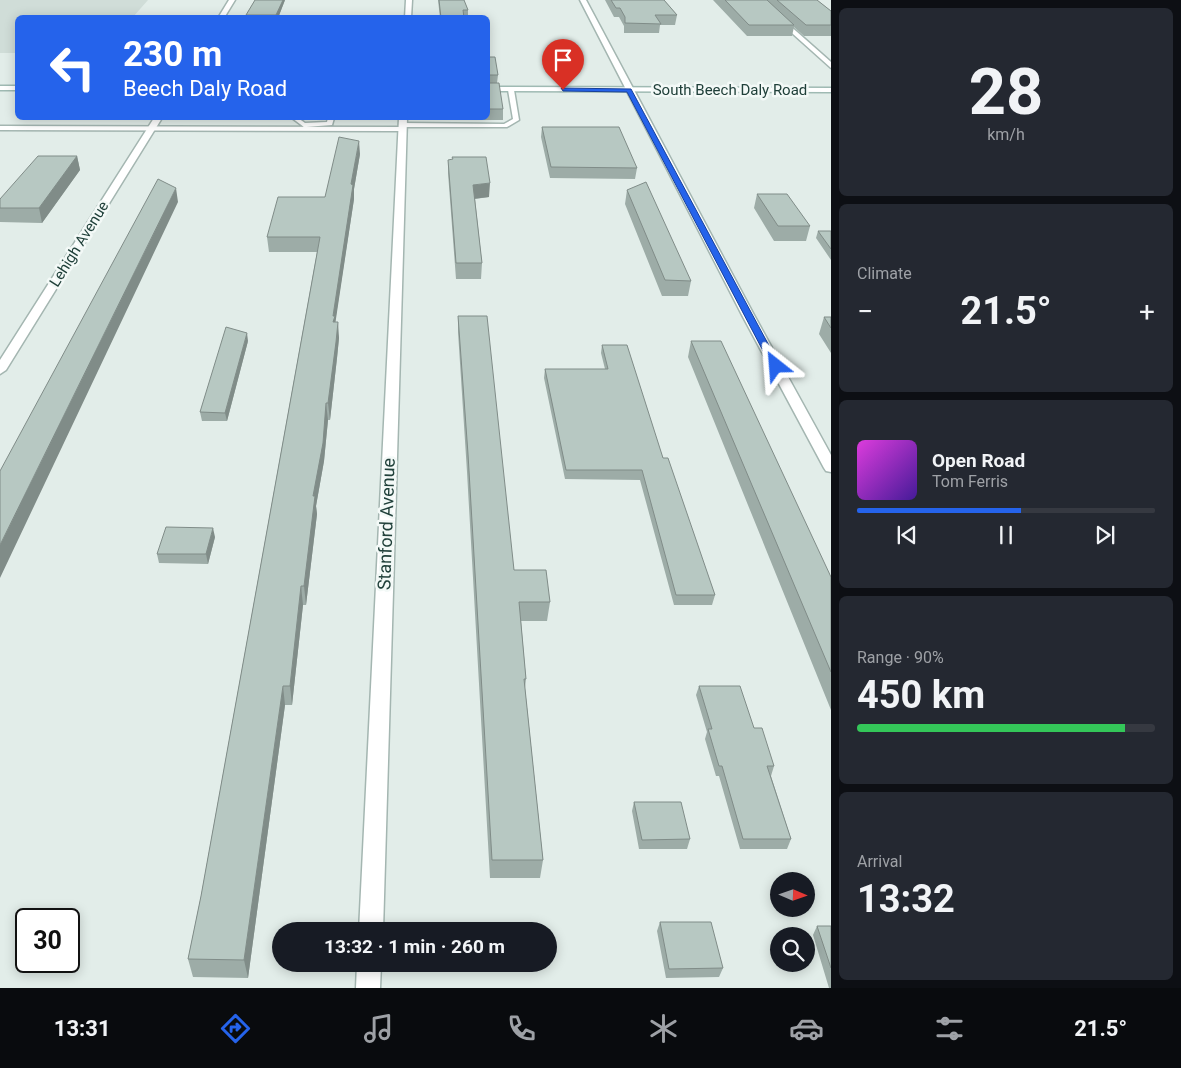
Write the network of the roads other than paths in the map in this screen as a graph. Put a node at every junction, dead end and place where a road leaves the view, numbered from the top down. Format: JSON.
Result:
{"nodes":[{"id":1,"x":232,"y":0,"type":"edge"},
{"id":2,"x":409,"y":0,"type":"edge"},
{"id":3,"x":583,"y":0,"type":"edge"},
{"id":4,"x":758,"y":0,"type":"edge"},
{"id":5,"x":223,"y":15,"type":"edge"},
{"id":6,"x":408,"y":15,"type":"edge"},
{"id":7,"x":831,"y":66,"type":"edge"},
{"id":8,"x":0,"y":88,"type":"edge"},
{"id":9,"x":15,"y":88,"type":"edge"},
{"id":10,"x":490,"y":90,"type":"edge"},
{"id":11,"x":511,"y":90,"type":"junction"},
{"id":12,"x":629,"y":90,"type":"junction"},
{"id":13,"x":831,"y":90,"type":"edge"},
{"id":14,"x":157,"y":120,"type":"edge"},
{"id":15,"x":298,"y":120,"type":"edge"},
{"id":16,"x":331,"y":120,"type":"edge"},
{"id":17,"x":403,"y":124,"type":"edge"},
{"id":18,"x":0,"y":128,"type":"edge"},
{"id":19,"x":151,"y":129,"type":"junction"},
{"id":20,"x":0,"y":370,"type":"edge"},
{"id":21,"x":831,"y":468,"type":"edge"},
{"id":22,"x":371,"y":922,"type":"edge"},
{"id":23,"x":369,"y":972,"type":"edge"},
{"id":24,"x":368,"y":988,"type":"edge"}],
"edges":[{"from":1,"to":5,"type":"street"},
{"from":2,"to":6,"type":"street"},
{"from":3,"to":12,"type":"street"},
{"from":4,"to":7,"type":"street"},
{"from":8,"to":9,"type":"street"},
{"from":10,"to":11,"type":"street","name":"South Beech Daly Road"},
{"from":11,"to":12,"type":"street","name":"South Beech Daly Road"},
{"from":11,"to":17,"type":"lane"},
{"from":12,"to":13,"type":"street","name":"South Beech Daly Road"},
{"from":12,"to":21,"type":"street"},
{"from":14,"to":19,"type":"street","name":"Lehigh Avenue"},
{"from":15,"to":16,"type":"lane"},
{"from":17,"to":19,"type":"lane"},
{"from":17,"to":22,"type":"street","name":"Stanford Avenue"},
{"from":18,"to":19,"type":"lane"},
{"from":19,"to":20,"type":"street","name":"Lehigh Avenue"},
{"from":23,"to":24,"type":"street"}]}
